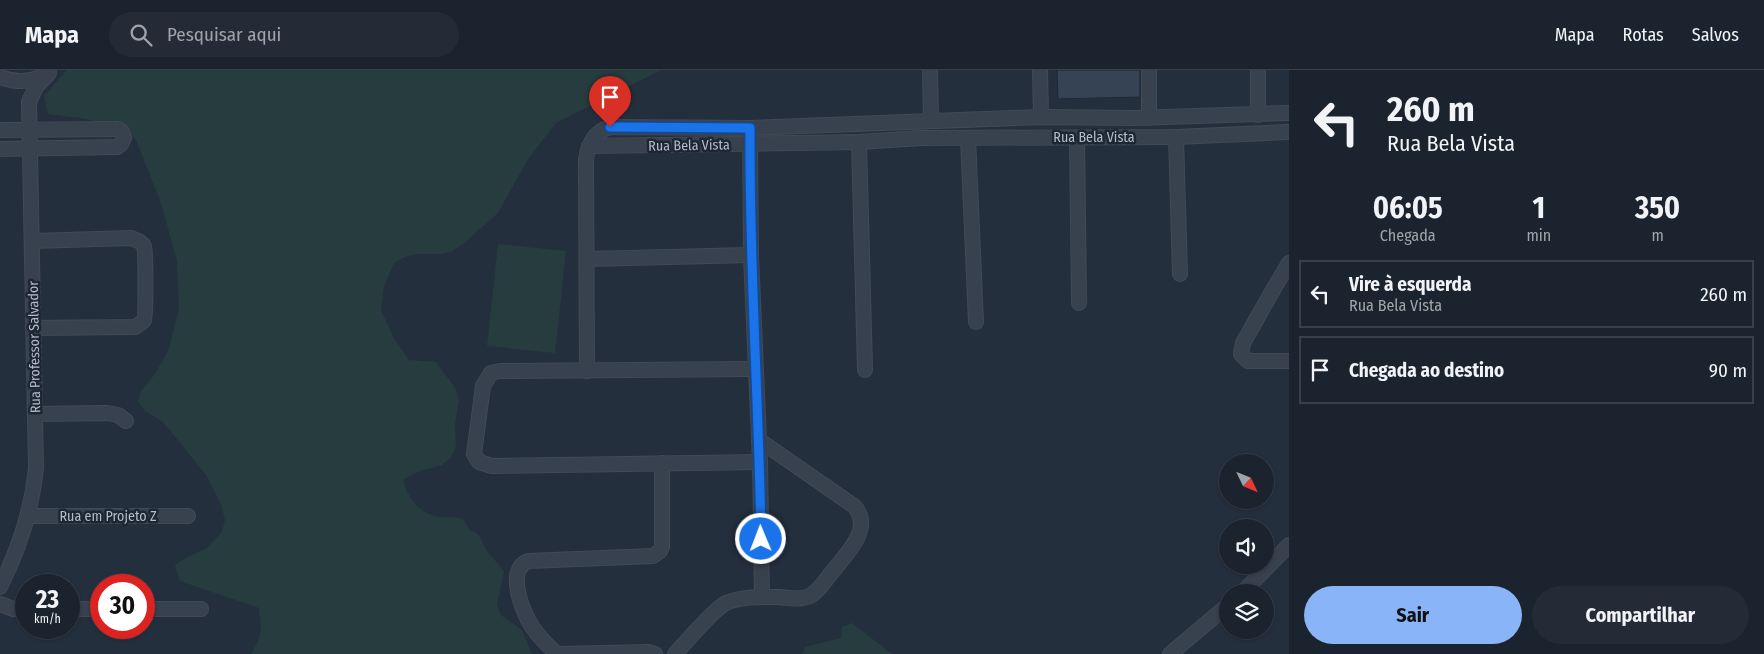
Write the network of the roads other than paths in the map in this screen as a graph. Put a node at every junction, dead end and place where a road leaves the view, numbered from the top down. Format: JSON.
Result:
{"nodes":[{"id":1,"x":930,"y":70,"type":"edge"},
{"id":2,"x":1040,"y":70,"type":"edge"},
{"id":3,"x":1149,"y":70,"type":"edge"},
{"id":4,"x":1258,"y":70,"type":"edge"},
{"id":5,"x":51,"y":72,"type":"edge"},
{"id":6,"x":5,"y":79,"type":"edge"},
{"id":7,"x":29,"y":102,"type":"junction"},
{"id":8,"x":1289,"y":113,"type":"edge"},
{"id":9,"x":1258,"y":115,"type":"junction"},
{"id":10,"x":1041,"y":117,"type":"junction"},
{"id":11,"x":1135,"y":118,"type":"junction"},
{"id":12,"x":1150,"y":118,"type":"junction"},
{"id":13,"x":926,"y":120,"type":"junction"},
{"id":14,"x":750,"y":128,"type":"junction"},
{"id":15,"x":29,"y":129,"type":"junction"},
{"id":16,"x":0,"y":130,"type":"edge"},
{"id":17,"x":1289,"y":132,"type":"edge"},
{"id":18,"x":1135,"y":137,"type":"junction"},
{"id":19,"x":1176,"y":137,"type":"junction"},
{"id":20,"x":921,"y":138,"type":"junction"},
{"id":21,"x":968,"y":138,"type":"junction"},
{"id":22,"x":1078,"y":138,"type":"junction"},
{"id":23,"x":859,"y":142,"type":"junction"},
{"id":24,"x":750,"y":144,"type":"junction"},
{"id":25,"x":589,"y":146,"type":"junction"},
{"id":26,"x":0,"y":149,"type":"edge"},
{"id":27,"x":30,"y":149,"type":"junction"},
{"id":28,"x":32,"y":241,"type":"junction"},
{"id":29,"x":751,"y":255,"type":"junction"},
{"id":30,"x":587,"y":259,"type":"junction"},
{"id":31,"x":1289,"y":263,"type":"edge"},
{"id":32,"x":1180,"y":274,"type":"dead end"},
{"id":33,"x":1273,"y":290,"type":"junction"},
{"id":34,"x":1287,"y":292,"type":"dead end"},
{"id":35,"x":1079,"y":303,"type":"dead end"},
{"id":36,"x":976,"y":322,"type":"dead end"},
{"id":37,"x":33,"y":328,"type":"junction"},
{"id":38,"x":1289,"y":361,"type":"edge"},
{"id":39,"x":755,"y":368,"type":"junction"},
{"id":40,"x":865,"y":370,"type":"dead end"},
{"id":41,"x":587,"y":371,"type":"junction"},
{"id":42,"x":35,"y":414,"type":"junction"},
{"id":43,"x":126,"y":421,"type":"dead end"},
{"id":44,"x":759,"y":440,"type":"junction"},
{"id":45,"x":760,"y":462,"type":"junction"},
{"id":46,"x":662,"y":463,"type":"junction"},
{"id":47,"x":28,"y":516,"type":"junction"},
{"id":48,"x":188,"y":516,"type":"dead end"},
{"id":49,"x":1289,"y":545,"type":"edge"},
{"id":50,"x":1251,"y":584,"type":"edge"},
{"id":51,"x":0,"y":586,"type":"edge"},
{"id":52,"x":762,"y":597,"type":"junction"},
{"id":53,"x":0,"y":604,"type":"edge"},
{"id":54,"x":15,"y":609,"type":"edge"},
{"id":55,"x":155,"y":609,"type":"edge"},
{"id":56,"x":200,"y":610,"type":"dead end"},
{"id":57,"x":1219,"y":613,"type":"edge"},
{"id":58,"x":557,"y":654,"type":"edge"},
{"id":59,"x":562,"y":654,"type":"edge"},
{"id":60,"x":655,"y":654,"type":"edge"},
{"id":61,"x":675,"y":654,"type":"edge"},
{"id":62,"x":1170,"y":654,"type":"edge"}],
"edges":[{"from":1,"to":13,"type":"street"},
{"from":2,"to":10,"type":"street"},
{"from":3,"to":12,"type":"street"},
{"from":4,"to":9,"type":"street"},
{"from":5,"to":6,"type":"street"},
{"from":5,"to":7,"type":"street"},
{"from":6,"to":7,"type":"street"},
{"from":7,"to":15,"type":"street","name":"Rua Professor Salvador"},
{"from":8,"to":9,"type":"street","name":"Rua Bela Vista"},
{"from":9,"to":12,"type":"street","name":"Rua Bela Vista"},
{"from":10,"to":11,"type":"street","name":"Rua Bela Vista"},
{"from":10,"to":13,"type":"street","name":"Rua Bela Vista"},
{"from":11,"to":12,"type":"street","name":"Rua Bela Vista"},
{"from":11,"to":18,"type":"street"},
{"from":13,"to":14,"type":"street","name":"Rua Bela Vista"},
{"from":13,"to":20,"type":"street"},
{"from":14,"to":24,"type":"street"},
{"from":14,"to":25,"type":"street","name":"Rua Bela Vista"},
{"from":15,"to":16,"type":"street"},
{"from":15,"to":27,"type":"street","name":"Rua Professor Salvador"},
{"from":15,"to":27,"type":"street"},
{"from":17,"to":19,"type":"street","name":"Rua Bela Vista"},
{"from":18,"to":19,"type":"street","name":"Rua Bela Vista"},
{"from":18,"to":22,"type":"street","name":"Rua Bela Vista"},
{"from":19,"to":32,"type":"street"},
{"from":20,"to":21,"type":"street","name":"Rua Bela Vista"},
{"from":20,"to":23,"type":"street","name":"Rua Bela Vista"},
{"from":21,"to":22,"type":"street","name":"Rua Bela Vista"},
{"from":21,"to":36,"type":"street"},
{"from":22,"to":35,"type":"street"},
{"from":23,"to":24,"type":"street","name":"Rua Bela Vista"},
{"from":23,"to":40,"type":"street"},
{"from":24,"to":25,"type":"street","name":"Rua Bela Vista"},
{"from":24,"to":29,"type":"street"},
{"from":25,"to":30,"type":"street"},
{"from":26,"to":27,"type":"street"},
{"from":27,"to":28,"type":"street","name":"Rua Professor Salvador"},
{"from":28,"to":37,"type":"street","name":"Rua Professor Salvador"},
{"from":28,"to":37,"type":"street"},
{"from":29,"to":30,"type":"street"},
{"from":29,"to":39,"type":"street"},
{"from":30,"to":41,"type":"street"},
{"from":31,"to":33,"type":"street"},
{"from":33,"to":34,"type":"street"},
{"from":33,"to":38,"type":"street"},
{"from":37,"to":42,"type":"street","name":"Rua Professor Salvador"},
{"from":39,"to":41,"type":"street"},
{"from":39,"to":44,"type":"street"},
{"from":41,"to":46,"type":"street"},
{"from":42,"to":43,"type":"street"},
{"from":42,"to":47,"type":"street","name":"Rua Professor Salvador"},
{"from":44,"to":45,"type":"street"},
{"from":44,"to":52,"type":"street"},
{"from":45,"to":46,"type":"street"},
{"from":45,"to":52,"type":"street"},
{"from":46,"to":58,"type":"street"},
{"from":47,"to":48,"type":"street","name":"Rua em Projeto Z"},
{"from":47,"to":51,"type":"street","name":"Rua Professor Salvador"},
{"from":49,"to":50,"type":"street"},
{"from":52,"to":61,"type":"street"},
{"from":53,"to":54,"type":"street"},
{"from":55,"to":56,"type":"street"},
{"from":57,"to":62,"type":"street"},
{"from":59,"to":60,"type":"street"}]}
